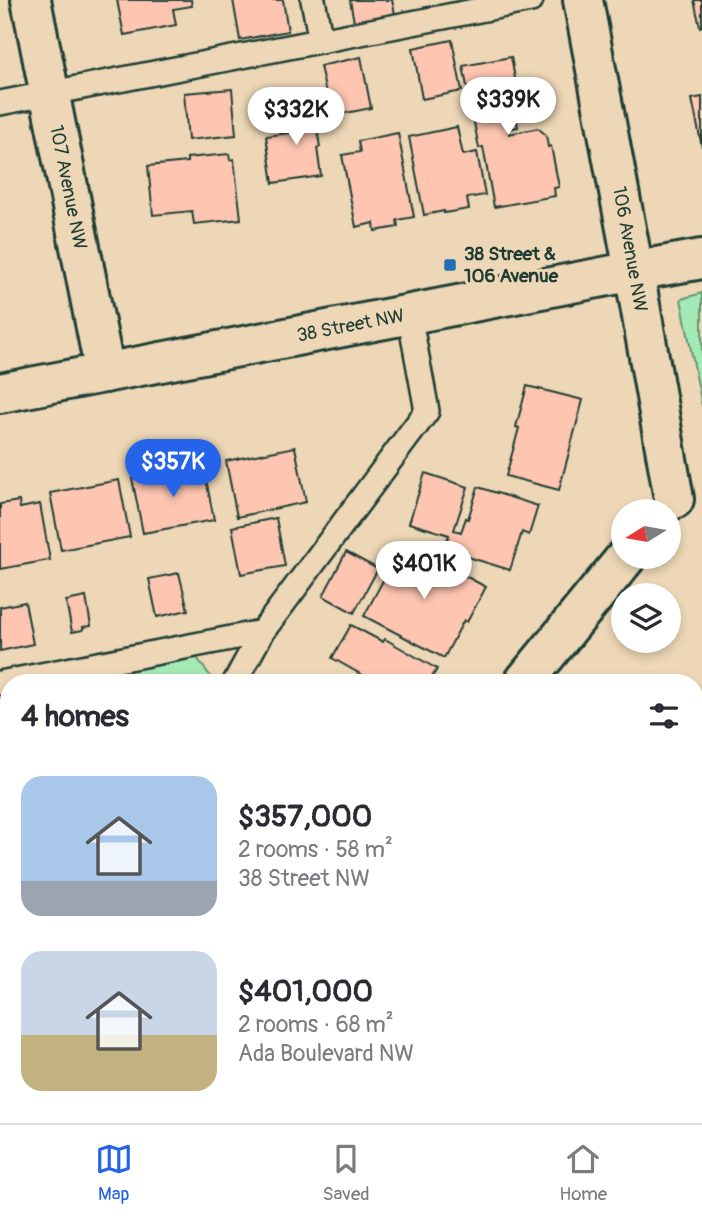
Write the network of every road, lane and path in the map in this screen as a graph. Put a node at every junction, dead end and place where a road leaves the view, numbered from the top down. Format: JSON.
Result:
{"nodes":[{"id":1,"x":31,"y":0,"type":"edge"},
{"id":2,"x":313,"y":0,"type":"edge"},
{"id":3,"x":531,"y":0,"type":"edge"},
{"id":4,"x":583,"y":0,"type":"edge"},
{"id":5,"x":321,"y":41,"type":"junction"},
{"id":6,"x":50,"y":93,"type":"junction"},
{"id":7,"x":0,"y":103,"type":"edge"},
{"id":8,"x":702,"y":259,"type":"edge"},
{"id":9,"x":634,"y":271,"type":"junction"},
{"id":10,"x":410,"y":314,"type":"junction"},
{"id":11,"x":105,"y":373,"type":"junction"},
{"id":12,"x":0,"y":393,"type":"edge"},
{"id":13,"x":680,"y":495,"type":"edge"},
{"id":14,"x":615,"y":569,"type":"edge"},
{"id":15,"x":262,"y":632,"type":"junction"},
{"id":16,"x":46,"y":674,"type":"edge"},
{"id":17,"x":239,"y":674,"type":"edge"},
{"id":18,"x":530,"y":674,"type":"edge"}],
"edges":[{"from":1,"to":6,"type":"street","name":"107 Avenue NW"},
{"from":2,"to":5,"type":"lane"},
{"from":3,"to":5,"type":"lane"},
{"from":4,"to":9,"type":"street","name":"106 Avenue NW"},
{"from":5,"to":6,"type":"lane"},
{"from":6,"to":7,"type":"lane"},
{"from":6,"to":11,"type":"street","name":"107 Avenue NW"},
{"from":8,"to":9,"type":"street","name":"38 Street NW"},
{"from":9,"to":10,"type":"street","name":"38 Street NW"},
{"from":9,"to":13,"type":"street","name":"106 Avenue NW"},
{"from":10,"to":11,"type":"street","name":"38 Street NW"},
{"from":10,"to":15,"type":"lane"},
{"from":11,"to":12,"type":"street","name":"38 Street NW"},
{"from":14,"to":18,"type":"street"},
{"from":15,"to":16,"type":"lane"},
{"from":15,"to":17,"type":"lane"}]}
